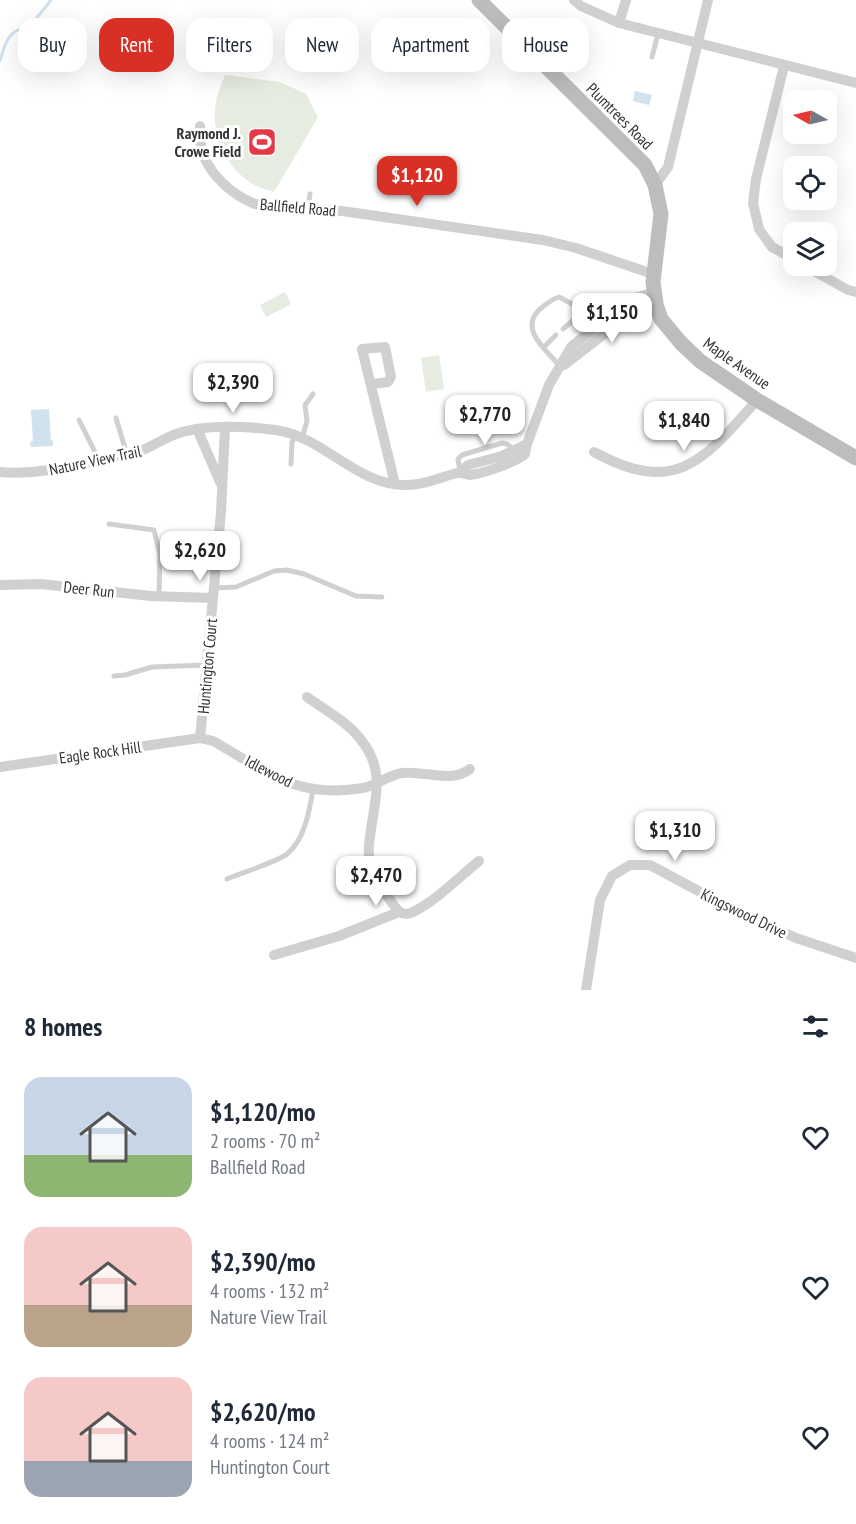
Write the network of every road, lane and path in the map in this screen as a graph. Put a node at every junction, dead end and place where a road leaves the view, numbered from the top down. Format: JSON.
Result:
{"nodes":[{"id":1,"x":479,"y":0,"type":"edge"},
{"id":2,"x":574,"y":0,"type":"edge"},
{"id":3,"x":626,"y":0,"type":"edge"},
{"id":4,"x":708,"y":0,"type":"edge"},
{"id":5,"x":619,"y":23,"type":"junction"},
{"id":6,"x":658,"y":34,"type":"junction"},
{"id":7,"x":698,"y":44,"type":"junction"},
{"id":8,"x":652,"y":57,"type":"dead end"},
{"id":9,"x":784,"y":66,"type":"junction"},
{"id":10,"x":856,"y":83,"type":"edge"},
{"id":11,"x":200,"y":126,"type":"dead end"},
{"id":12,"x":655,"y":185,"type":"junction"},
{"id":13,"x":310,"y":194,"type":"dead end"},
{"id":14,"x":308,"y":208,"type":"junction"},
{"id":15,"x":783,"y":253,"type":"edge"},
{"id":16,"x":653,"y":274,"type":"junction"},
{"id":17,"x":823,"y":276,"type":"edge"},
{"id":18,"x":856,"y":292,"type":"edge"},
{"id":19,"x":655,"y":298,"type":"junction"},
{"id":20,"x":583,"y":312,"type":"junction"},
{"id":21,"x":601,"y":328,"type":"junction"},
{"id":22,"x":563,"y":329,"type":"dead end"},
{"id":23,"x":556,"y":335,"type":"dead end"},
{"id":24,"x":544,"y":347,"type":"junction"},
{"id":25,"x":561,"y":367,"type":"junction"},
{"id":26,"x":372,"y":384,"type":"dead end"},
{"id":27,"x":313,"y":394,"type":"dead end"},
{"id":28,"x":757,"y":400,"type":"junction"},
{"id":29,"x":116,"y":418,"type":"dead end"},
{"id":30,"x":79,"y":420,"type":"dead end"},
{"id":31,"x":225,"y":428,"type":"junction"},
{"id":32,"x":197,"y":429,"type":"junction"},
{"id":33,"x":299,"y":437,"type":"junction"},
{"id":34,"x":527,"y":444,"type":"junction"},
{"id":35,"x":594,"y":452,"type":"dead end"},
{"id":36,"x":127,"y":455,"type":"junction"},
{"id":37,"x":856,"y":458,"type":"edge"},
{"id":38,"x":99,"y":460,"type":"junction"},
{"id":39,"x":291,"y":464,"type":"dead end"},
{"id":40,"x":0,"y":472,"type":"edge"},
{"id":41,"x":460,"y":472,"type":"junction"},
{"id":42,"x":395,"y":484,"type":"junction"},
{"id":43,"x":223,"y":487,"type":"junction"},
{"id":44,"x":110,"y":524,"type":"dead end"},
{"id":45,"x":0,"y":585,"type":"edge"},
{"id":46,"x":214,"y":593,"type":"junction"},
{"id":47,"x":159,"y":595,"type":"junction"},
{"id":48,"x":382,"y":597,"type":"dead end"},
{"id":49,"x":207,"y":664,"type":"junction"},
{"id":50,"x":114,"y":676,"type":"dead end"},
{"id":51,"x":307,"y":697,"type":"dead end"},
{"id":52,"x":200,"y":738,"type":"junction"},
{"id":53,"x":0,"y":767,"type":"edge"},
{"id":54,"x":470,"y":769,"type":"dead end"},
{"id":55,"x":378,"y":784,"type":"junction"},
{"id":56,"x":313,"y":790,"type":"junction"},
{"id":57,"x":479,"y":861,"type":"dead end"},
{"id":58,"x":227,"y":879,"type":"dead end"},
{"id":59,"x":399,"y":912,"type":"junction"},
{"id":60,"x":274,"y":955,"type":"dead end"},
{"id":61,"x":856,"y":958,"type":"edge"},
{"id":62,"x":586,"y":990,"type":"edge"}],
"edges":[{"from":1,"to":12,"type":"main road","name":"Plumtrees Road"},
{"from":2,"to":5,"type":"street"},
{"from":3,"to":5,"type":"street"},
{"from":4,"to":7,"type":"street"},
{"from":5,"to":6,"type":"street"},
{"from":6,"to":7,"type":"street"},
{"from":6,"to":8,"type":"lane"},
{"from":7,"to":9,"type":"street"},
{"from":7,"to":12,"type":"street"},
{"from":9,"to":10,"type":"street"},
{"from":9,"to":15,"type":"street"},
{"from":11,"to":14,"type":"street","name":"Ballfield Road"},
{"from":12,"to":16,"type":"main road","name":"Maple Avenue"},
{"from":13,"to":14,"type":"lane"},
{"from":14,"to":16,"type":"street","name":"Ballfield Road"},
{"from":16,"to":19,"type":"main road","name":"Maple Avenue"},
{"from":17,"to":18,"type":"street"},
{"from":19,"to":21,"type":"street","name":"Nature View Trail"},
{"from":19,"to":28,"type":"main road","name":"Maple Avenue"},
{"from":20,"to":21,"type":"lane"},
{"from":20,"to":22,"type":"lane"},
{"from":20,"to":24,"type":"lane"},
{"from":21,"to":25,"type":"street","name":"Nature View Trail"},
{"from":23,"to":24,"type":"lane"},
{"from":24,"to":25,"type":"lane"},
{"from":25,"to":34,"type":"street","name":"Nature View Trail"},
{"from":26,"to":42,"type":"street"},
{"from":27,"to":33,"type":"lane"},
{"from":28,"to":35,"type":"street"},
{"from":28,"to":37,"type":"main road","name":"Maple Avenue"},
{"from":29,"to":36,"type":"lane"},
{"from":30,"to":38,"type":"lane"},
{"from":31,"to":32,"type":"street","name":"Nature View Trail"},
{"from":31,"to":33,"type":"street","name":"Nature View Trail"},
{"from":31,"to":43,"type":"street","name":"Huntington Court"},
{"from":32,"to":36,"type":"street","name":"Nature View Trail"},
{"from":32,"to":43,"type":"street","name":"Huntington Court"},
{"from":33,"to":39,"type":"lane"},
{"from":33,"to":42,"type":"street","name":"Nature View Trail"},
{"from":34,"to":41,"type":"street","name":"Nature View Trail"},
{"from":34,"to":41,"type":"street","name":"Nature View Trail"},
{"from":36,"to":38,"type":"street","name":"Nature View Trail"},
{"from":38,"to":40,"type":"street","name":"Nature View Trail"},
{"from":41,"to":42,"type":"street","name":"Nature View Trail"},
{"from":43,"to":46,"type":"street","name":"Huntington Court"},
{"from":44,"to":47,"type":"lane"},
{"from":45,"to":47,"type":"street","name":"Deer Run"},
{"from":46,"to":47,"type":"street","name":"Deer Run"},
{"from":46,"to":48,"type":"lane"},
{"from":46,"to":49,"type":"street","name":"Huntington Court"},
{"from":49,"to":50,"type":"lane"},
{"from":49,"to":52,"type":"street","name":"Huntington Court"},
{"from":51,"to":55,"type":"street"},
{"from":52,"to":53,"type":"street","name":"Eagle Rock Hill"},
{"from":52,"to":56,"type":"street","name":"Idlewood"},
{"from":54,"to":55,"type":"street","name":"Idlewood"},
{"from":55,"to":56,"type":"street","name":"Idlewood"},
{"from":55,"to":59,"type":"street"},
{"from":56,"to":58,"type":"lane"},
{"from":57,"to":59,"type":"street"},
{"from":59,"to":60,"type":"street"},
{"from":61,"to":62,"type":"street","name":"Kingswood Drive"}]}
